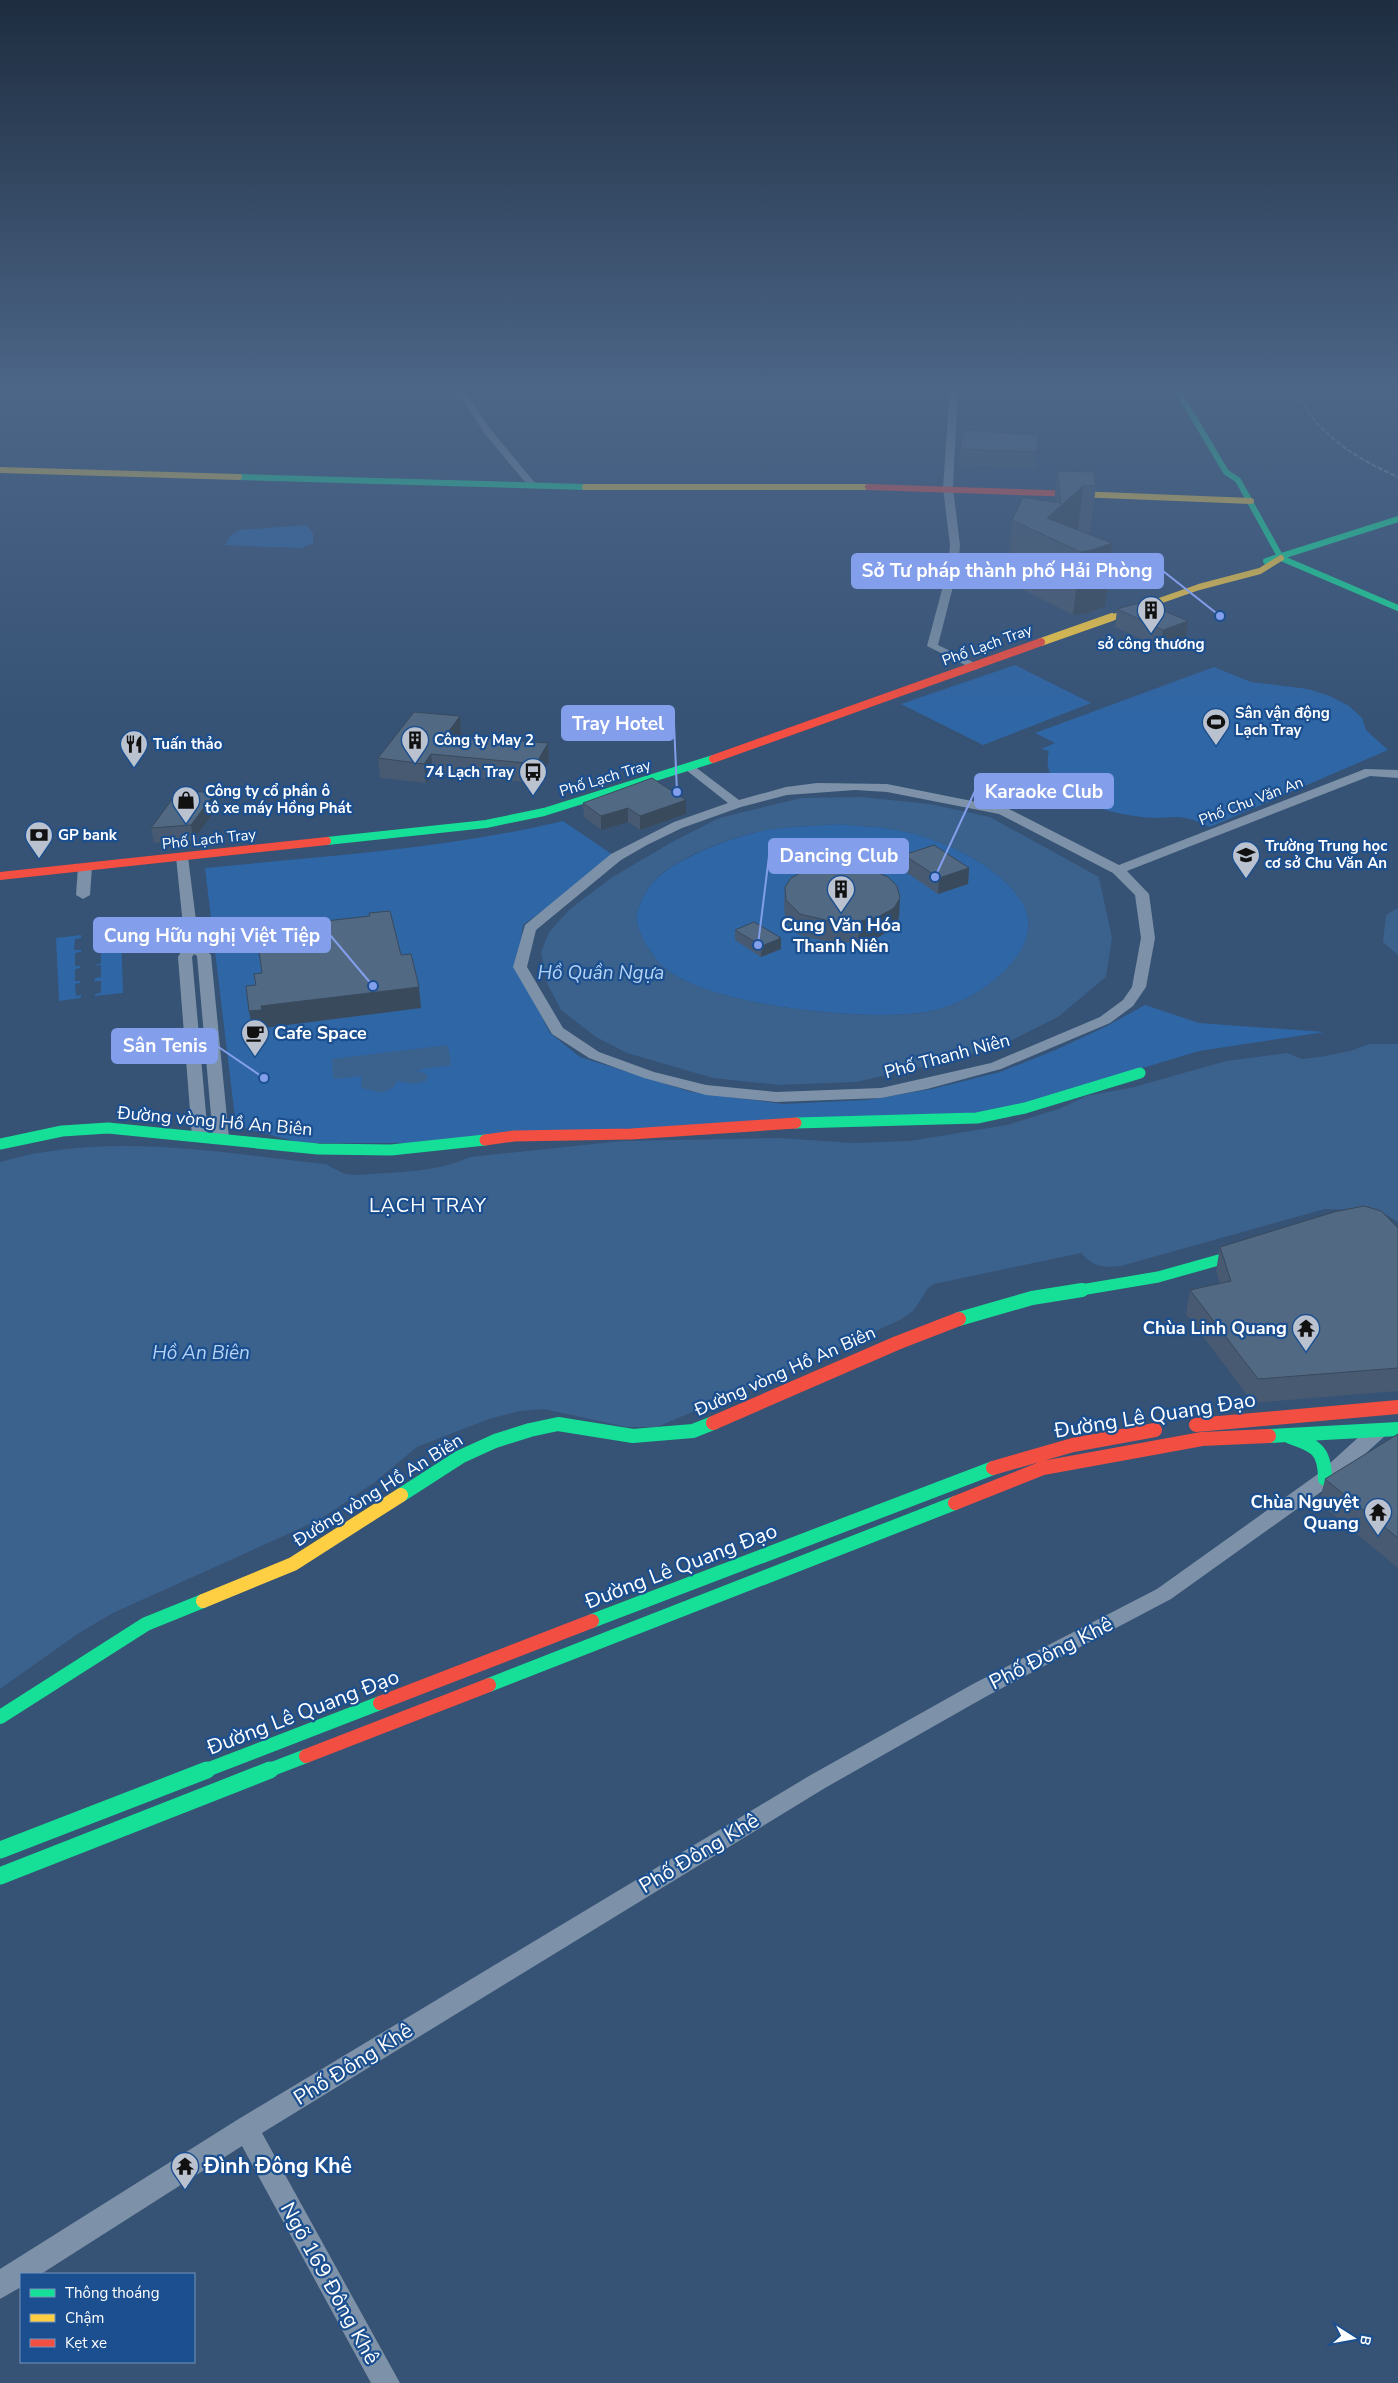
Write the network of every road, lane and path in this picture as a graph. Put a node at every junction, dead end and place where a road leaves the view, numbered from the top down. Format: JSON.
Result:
{"nodes":[{"id":1,"x":949,"y":497,"type":"edge"},
{"id":2,"x":1159,"y":497,"type":"edge"},
{"id":3,"x":1243,"y":497,"type":"edge"},
{"id":4,"x":1246,"y":501,"type":"junction"},
{"id":5,"x":1398,"y":519,"type":"edge"},
{"id":6,"x":1269,"y":541,"type":"junction"},
{"id":7,"x":1314,"y":546,"type":"junction"},
{"id":8,"x":1280,"y":558,"type":"junction"},
{"id":9,"x":1258,"y":562,"type":"junction"},
{"id":10,"x":1220,"y":581,"type":"junction"},
{"id":11,"x":1398,"y":608,"type":"edge"},
{"id":12,"x":974,"y":667,"type":"junction"},
{"id":13,"x":690,"y":767,"type":"junction"},
{"id":14,"x":1398,"y":774,"type":"edge"},
{"id":15,"x":737,"y":804,"type":"junction"},
{"id":16,"x":182,"y":857,"type":"junction"},
{"id":17,"x":85,"y":867,"type":"junction"},
{"id":18,"x":1118,"y":870,"type":"junction"},
{"id":19,"x":0,"y":876,"type":"edge"},
{"id":20,"x":83,"y":894,"type":"dead end"},
{"id":21,"x":192,"y":945,"type":"junction"},
{"id":22,"x":209,"y":1007,"type":"junction"},
{"id":23,"x":189,"y":1009,"type":"junction"},
{"id":24,"x":213,"y":1049,"type":"junction"},
{"id":25,"x":193,"y":1051,"type":"junction"},
{"id":26,"x":1140,"y":1073,"type":"dead end"},
{"id":27,"x":200,"y":1136,"type":"junction"},
{"id":28,"x":221,"y":1138,"type":"junction"},
{"id":29,"x":0,"y":1144,"type":"edge"},
{"id":30,"x":1256,"y":1249,"type":"edge"},
{"id":31,"x":1398,"y":1407,"type":"edge"},
{"id":32,"x":1371,"y":1408,"type":"junction"},
{"id":33,"x":1184,"y":1426,"type":"dead end"},
{"id":34,"x":1167,"y":1429,"type":"dead end"},
{"id":35,"x":1389,"y":1429,"type":"edge"},
{"id":36,"x":1284,"y":1435,"type":"junction"},
{"id":37,"x":1326,"y":1479,"type":"junction"},
{"id":38,"x":0,"y":1717,"type":"edge"},
{"id":39,"x":0,"y":1850,"type":"edge"},
{"id":40,"x":0,"y":1876,"type":"edge"},
{"id":41,"x":246,"y":2130,"type":"junction"},
{"id":42,"x":0,"y":2285,"type":"edge"},
{"id":43,"x":386,"y":2383,"type":"edge"}],
"edges":[{"from":1,"to":12,"type":"street"},
{"from":2,"to":4,"type":"street"},
{"from":3,"to":4,"type":"street"},
{"from":4,"to":6,"type":"street"},
{"from":5,"to":7,"type":"street"},
{"from":6,"to":7,"type":"street"},
{"from":6,"to":8,"type":"street"},
{"from":6,"to":9,"type":"street"},
{"from":7,"to":8,"type":"street"},
{"from":8,"to":9,"type":"street","name":"Phố Lạch Tray"},
{"from":8,"to":10,"type":"street","name":"Phố Lạch Tray"},
{"from":8,"to":11,"type":"street"},
{"from":9,"to":10,"type":"street","name":"Phố Lạch Tray"},
{"from":10,"to":12,"type":"street","name":"Phố Lạch Tray"},
{"from":12,"to":13,"type":"street","name":"Phố Lạch Tray"},
{"from":13,"to":15,"type":"street"},
{"from":13,"to":16,"type":"street","name":"Phố Lạch Tray"},
{"from":14,"to":18,"type":"street","name":"Phố Chu Văn An"},
{"from":15,"to":18,"type":"street","name":"Phố Thanh Niên"},
{"from":15,"to":18,"type":"street","name":"Phố Thanh Niên"},
{"from":16,"to":17,"type":"street","name":"Phố Lạch Tray"},
{"from":16,"to":21,"type":"street"},
{"from":17,"to":19,"type":"street","name":"Phố Lạch Tray"},
{"from":17,"to":20,"type":"street"},
{"from":21,"to":22,"type":"street"},
{"from":21,"to":23,"type":"street"},
{"from":22,"to":23,"type":"street"},
{"from":22,"to":24,"type":"street"},
{"from":23,"to":25,"type":"street"},
{"from":24,"to":25,"type":"street"},
{"from":24,"to":28,"type":"street"},
{"from":25,"to":27,"type":"street"},
{"from":26,"to":28,"type":"street","name":"Đường vòng Hồ An Biên"},
{"from":27,"to":28,"type":"street","name":"Đường vòng Hồ An Biên"},
{"from":27,"to":29,"type":"street","name":"Đường vòng Hồ An Biên"},
{"from":30,"to":38,"type":"street","name":"Đường vòng Hồ An Biên"},
{"from":31,"to":32,"type":"street","name":"Đường Lê Quang Đạo"},
{"from":32,"to":33,"type":"street","name":"Đường Lê Quang Đạo"},
{"from":32,"to":35,"type":"street"},
{"from":34,"to":39,"type":"street","name":"Đường Lê Quang Đạo"},
{"from":35,"to":36,"type":"street","name":"Đường Lê Quang Đạo"},
{"from":35,"to":37,"type":"street","name":"Phố Đông Khê"},
{"from":36,"to":37,"type":"street"},
{"from":36,"to":40,"type":"street","name":"Đường Lê Quang Đạo"},
{"from":37,"to":41,"type":"street","name":"Phố Đông Khê"},
{"from":41,"to":42,"type":"street","name":"Phố Đông Khê"},
{"from":41,"to":43,"type":"street","name":"Ngõ 169 Đông Khê"}]}
